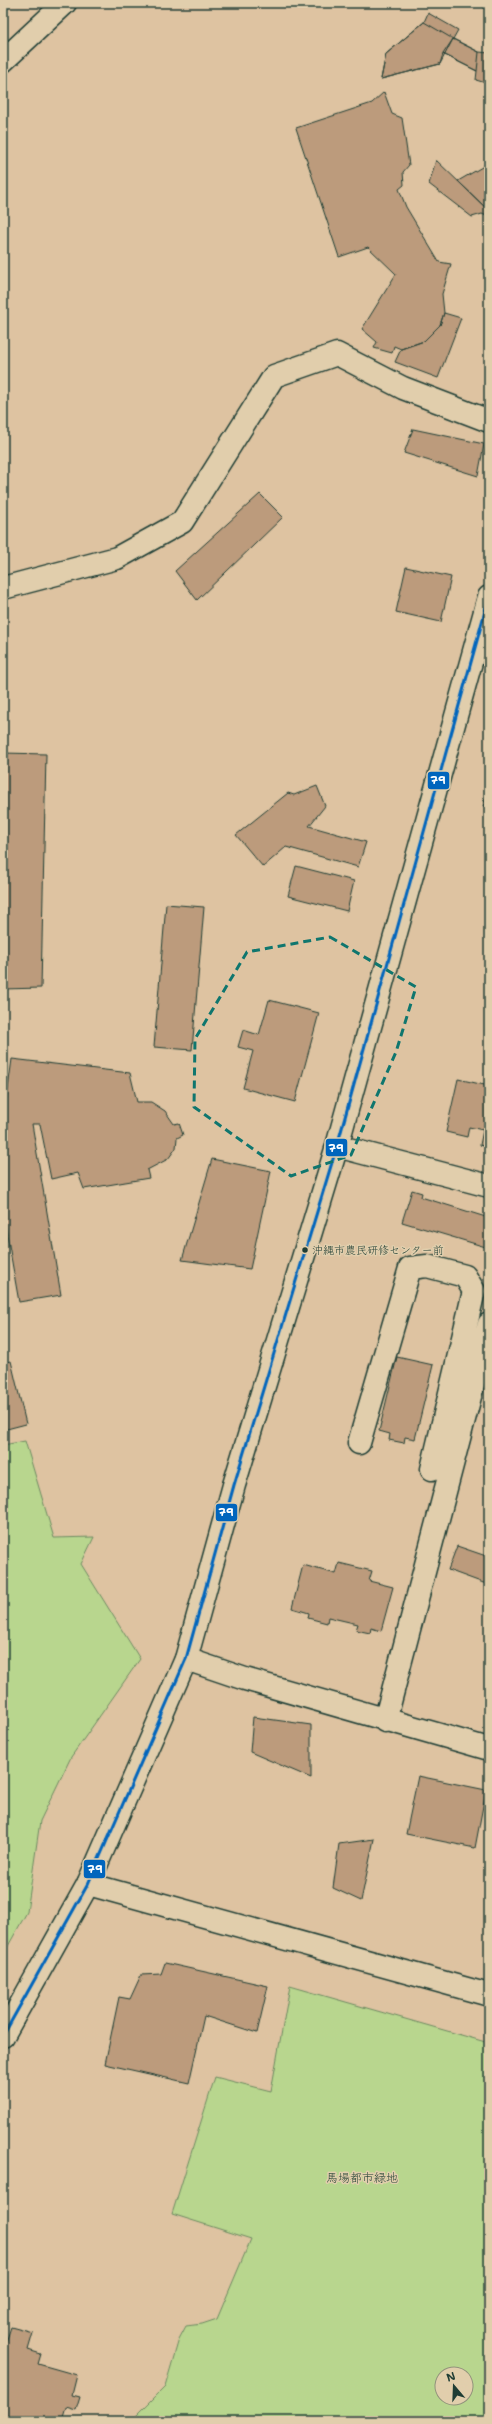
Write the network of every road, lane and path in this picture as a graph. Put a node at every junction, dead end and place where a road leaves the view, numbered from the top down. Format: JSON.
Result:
{"nodes":[{"id":1,"x":65,"y":3,"type":"edge"},
{"id":2,"x":3,"y":61,"type":"edge"},
{"id":3,"x":489,"y":421,"type":"edge"},
{"id":4,"x":3,"y":588,"type":"edge"},
{"id":5,"x":489,"y":597,"type":"edge"},
{"id":6,"x":337,"y":1146,"type":"junction"},
{"id":7,"x":489,"y":1186,"type":"edge"},
{"id":8,"x":489,"y":1324,"type":"edge"},
{"id":9,"x":359,"y":1443,"type":"dead end"},
{"id":10,"x":432,"y":1469,"type":"dead end"},
{"id":11,"x":186,"y":1659,"type":"junction"},
{"id":12,"x":385,"y":1721,"type":"junction"},
{"id":13,"x":489,"y":1749,"type":"edge"},
{"id":14,"x":88,"y":1884,"type":"junction"},
{"id":15,"x":489,"y":1995,"type":"edge"},
{"id":16,"x":3,"y":2036,"type":"edge"}],
"edges":[{"from":1,"to":2,"type":"main road"},
{"from":3,"to":4,"type":"main road"},
{"from":5,"to":6,"type":"main road"},
{"from":6,"to":7,"type":"main road"},
{"from":6,"to":11,"type":"main road"},
{"from":8,"to":12,"type":"main road"},
{"from":9,"to":10,"type":"main road"},
{"from":11,"to":12,"type":"main road"},
{"from":11,"to":14,"type":"main road"},
{"from":12,"to":13,"type":"main road"},
{"from":14,"to":15,"type":"main road"},
{"from":14,"to":16,"type":"main road"}]}
